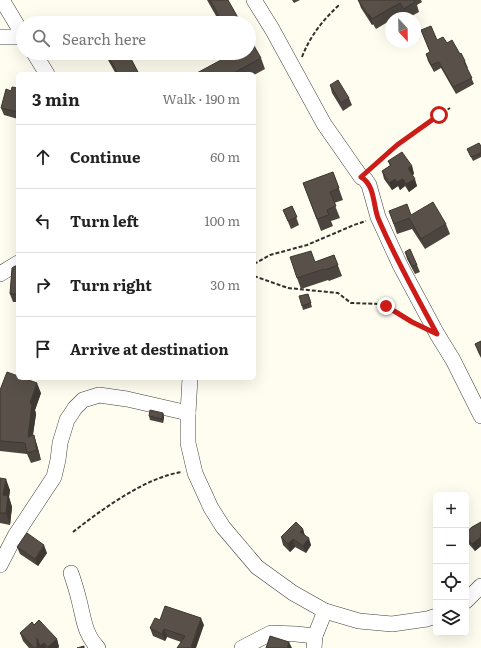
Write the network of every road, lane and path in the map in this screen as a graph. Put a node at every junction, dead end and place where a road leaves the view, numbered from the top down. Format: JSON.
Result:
{"nodes":[{"id":1,"x":2,"y":0,"type":"edge"},
{"id":2,"x":254,"y":0,"type":"edge"},
{"id":3,"x":339,"y":5,"type":"dead end"},
{"id":4,"x":16,"y":24,"type":"edge"},
{"id":5,"x":16,"y":36,"type":"edge"},
{"id":6,"x":0,"y":37,"type":"edge"},
{"id":7,"x":38,"y":60,"type":"edge"},
{"id":8,"x":296,"y":71,"type":"junction"},
{"id":9,"x":45,"y":72,"type":"edge"},
{"id":10,"x":450,"y":108,"type":"dead end"},
{"id":11,"x":361,"y":177,"type":"junction"},
{"id":12,"x":378,"y":217,"type":"junction"},
{"id":13,"x":256,"y":263,"type":"edge"},
{"id":14,"x":16,"y":264,"type":"edge"},
{"id":15,"x":0,"y":274,"type":"edge"},
{"id":16,"x":256,"y":277,"type":"edge"},
{"id":17,"x":437,"y":334,"type":"junction"},
{"id":18,"x":190,"y":380,"type":"edge"},
{"id":19,"x":188,"y":413,"type":"junction"},
{"id":20,"x":481,"y":416,"type":"edge"},
{"id":21,"x":195,"y":473,"type":"junction"},
{"id":22,"x":73,"y":532,"type":"dead end"},
{"id":23,"x":0,"y":566,"type":"edge"},
{"id":24,"x":71,"y":573,"type":"dead end"},
{"id":25,"x":325,"y":611,"type":"junction"},
{"id":26,"x":433,"y":617,"type":"edge"},
{"id":27,"x":314,"y":642,"type":"edge"},
{"id":28,"x":98,"y":648,"type":"edge"},
{"id":29,"x":242,"y":648,"type":"edge"}],
"edges":[{"from":1,"to":4,"type":"street"},
{"from":2,"to":8,"type":"street"},
{"from":3,"to":8,"type":"path"},
{"from":5,"to":6,"type":"street"},
{"from":7,"to":9,"type":"street"},
{"from":8,"to":11,"type":"street"},
{"from":10,"to":11,"type":"path"},
{"from":11,"to":12,"type":"street"},
{"from":12,"to":13,"type":"path"},
{"from":12,"to":17,"type":"street"},
{"from":14,"to":15,"type":"street"},
{"from":16,"to":17,"type":"path"},
{"from":17,"to":20,"type":"street"},
{"from":18,"to":19,"type":"street"},
{"from":19,"to":21,"type":"street"},
{"from":19,"to":23,"type":"street"},
{"from":21,"to":22,"type":"path"},
{"from":21,"to":25,"type":"street"},
{"from":24,"to":28,"type":"street"},
{"from":25,"to":26,"type":"street"},
{"from":25,"to":27,"type":"street"},
{"from":27,"to":29,"type":"street"}]}
